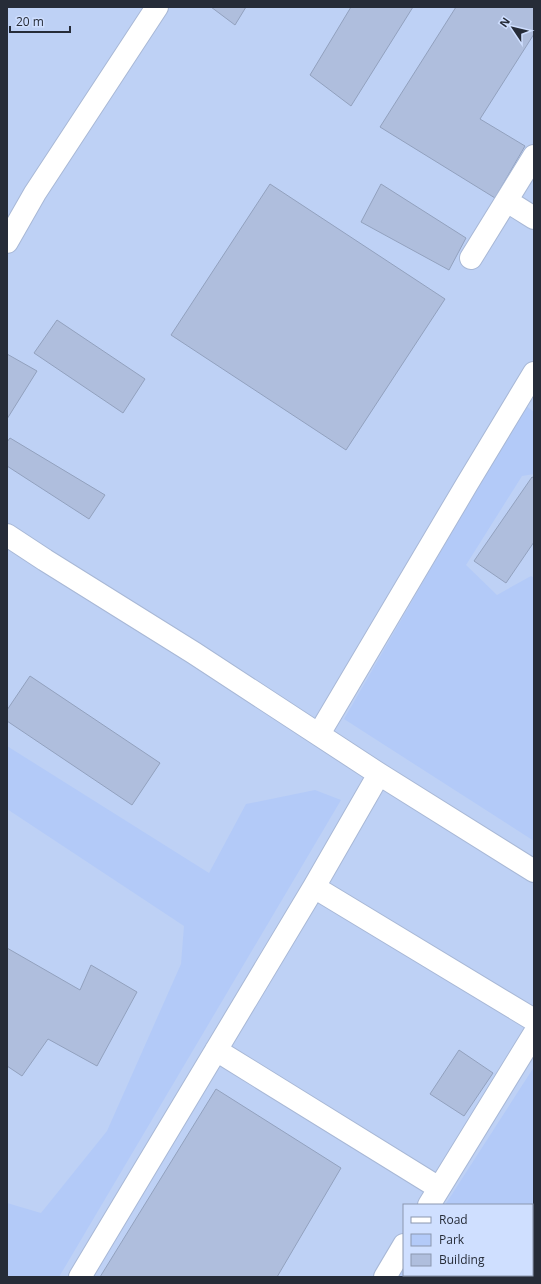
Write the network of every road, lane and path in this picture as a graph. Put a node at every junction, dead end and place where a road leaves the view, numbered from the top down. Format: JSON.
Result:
{"nodes":[{"id":1,"x":157,"y":7,"type":"edge"},
{"id":2,"x":534,"y":156,"type":"edge"},
{"id":3,"x":506,"y":201,"type":"junction"},
{"id":4,"x":534,"y":218,"type":"edge"},
{"id":5,"x":7,"y":242,"type":"edge"},
{"id":6,"x":471,"y":258,"type":"dead end"},
{"id":7,"x":531,"y":384,"type":"edge"},
{"id":8,"x":7,"y":535,"type":"edge"},
{"id":9,"x":319,"y":734,"type":"junction"},
{"id":10,"x":379,"y":774,"type":"junction"},
{"id":11,"x":534,"y":871,"type":"edge"},
{"id":12,"x":314,"y":887,"type":"junction"},
{"id":13,"x":534,"y":1020,"type":"edge"},
{"id":14,"x":534,"y":1034,"type":"edge"},
{"id":15,"x":216,"y":1050,"type":"junction"},
{"id":16,"x":434,"y":1197,"type":"edge"},
{"id":17,"x":403,"y":1248,"type":"edge"},
{"id":18,"x":80,"y":1277,"type":"edge"},
{"id":19,"x":385,"y":1277,"type":"edge"}],
"edges":[{"from":1,"to":5,"type":"street"},
{"from":2,"to":3,"type":"street"},
{"from":3,"to":4,"type":"street"},
{"from":3,"to":6,"type":"street"},
{"from":7,"to":9,"type":"street"},
{"from":8,"to":9,"type":"street"},
{"from":9,"to":10,"type":"street"},
{"from":10,"to":11,"type":"street"},
{"from":10,"to":12,"type":"street"},
{"from":12,"to":13,"type":"street"},
{"from":12,"to":15,"type":"street"},
{"from":14,"to":16,"type":"street"},
{"from":15,"to":16,"type":"street"},
{"from":15,"to":18,"type":"street"},
{"from":17,"to":19,"type":"street"}]}
